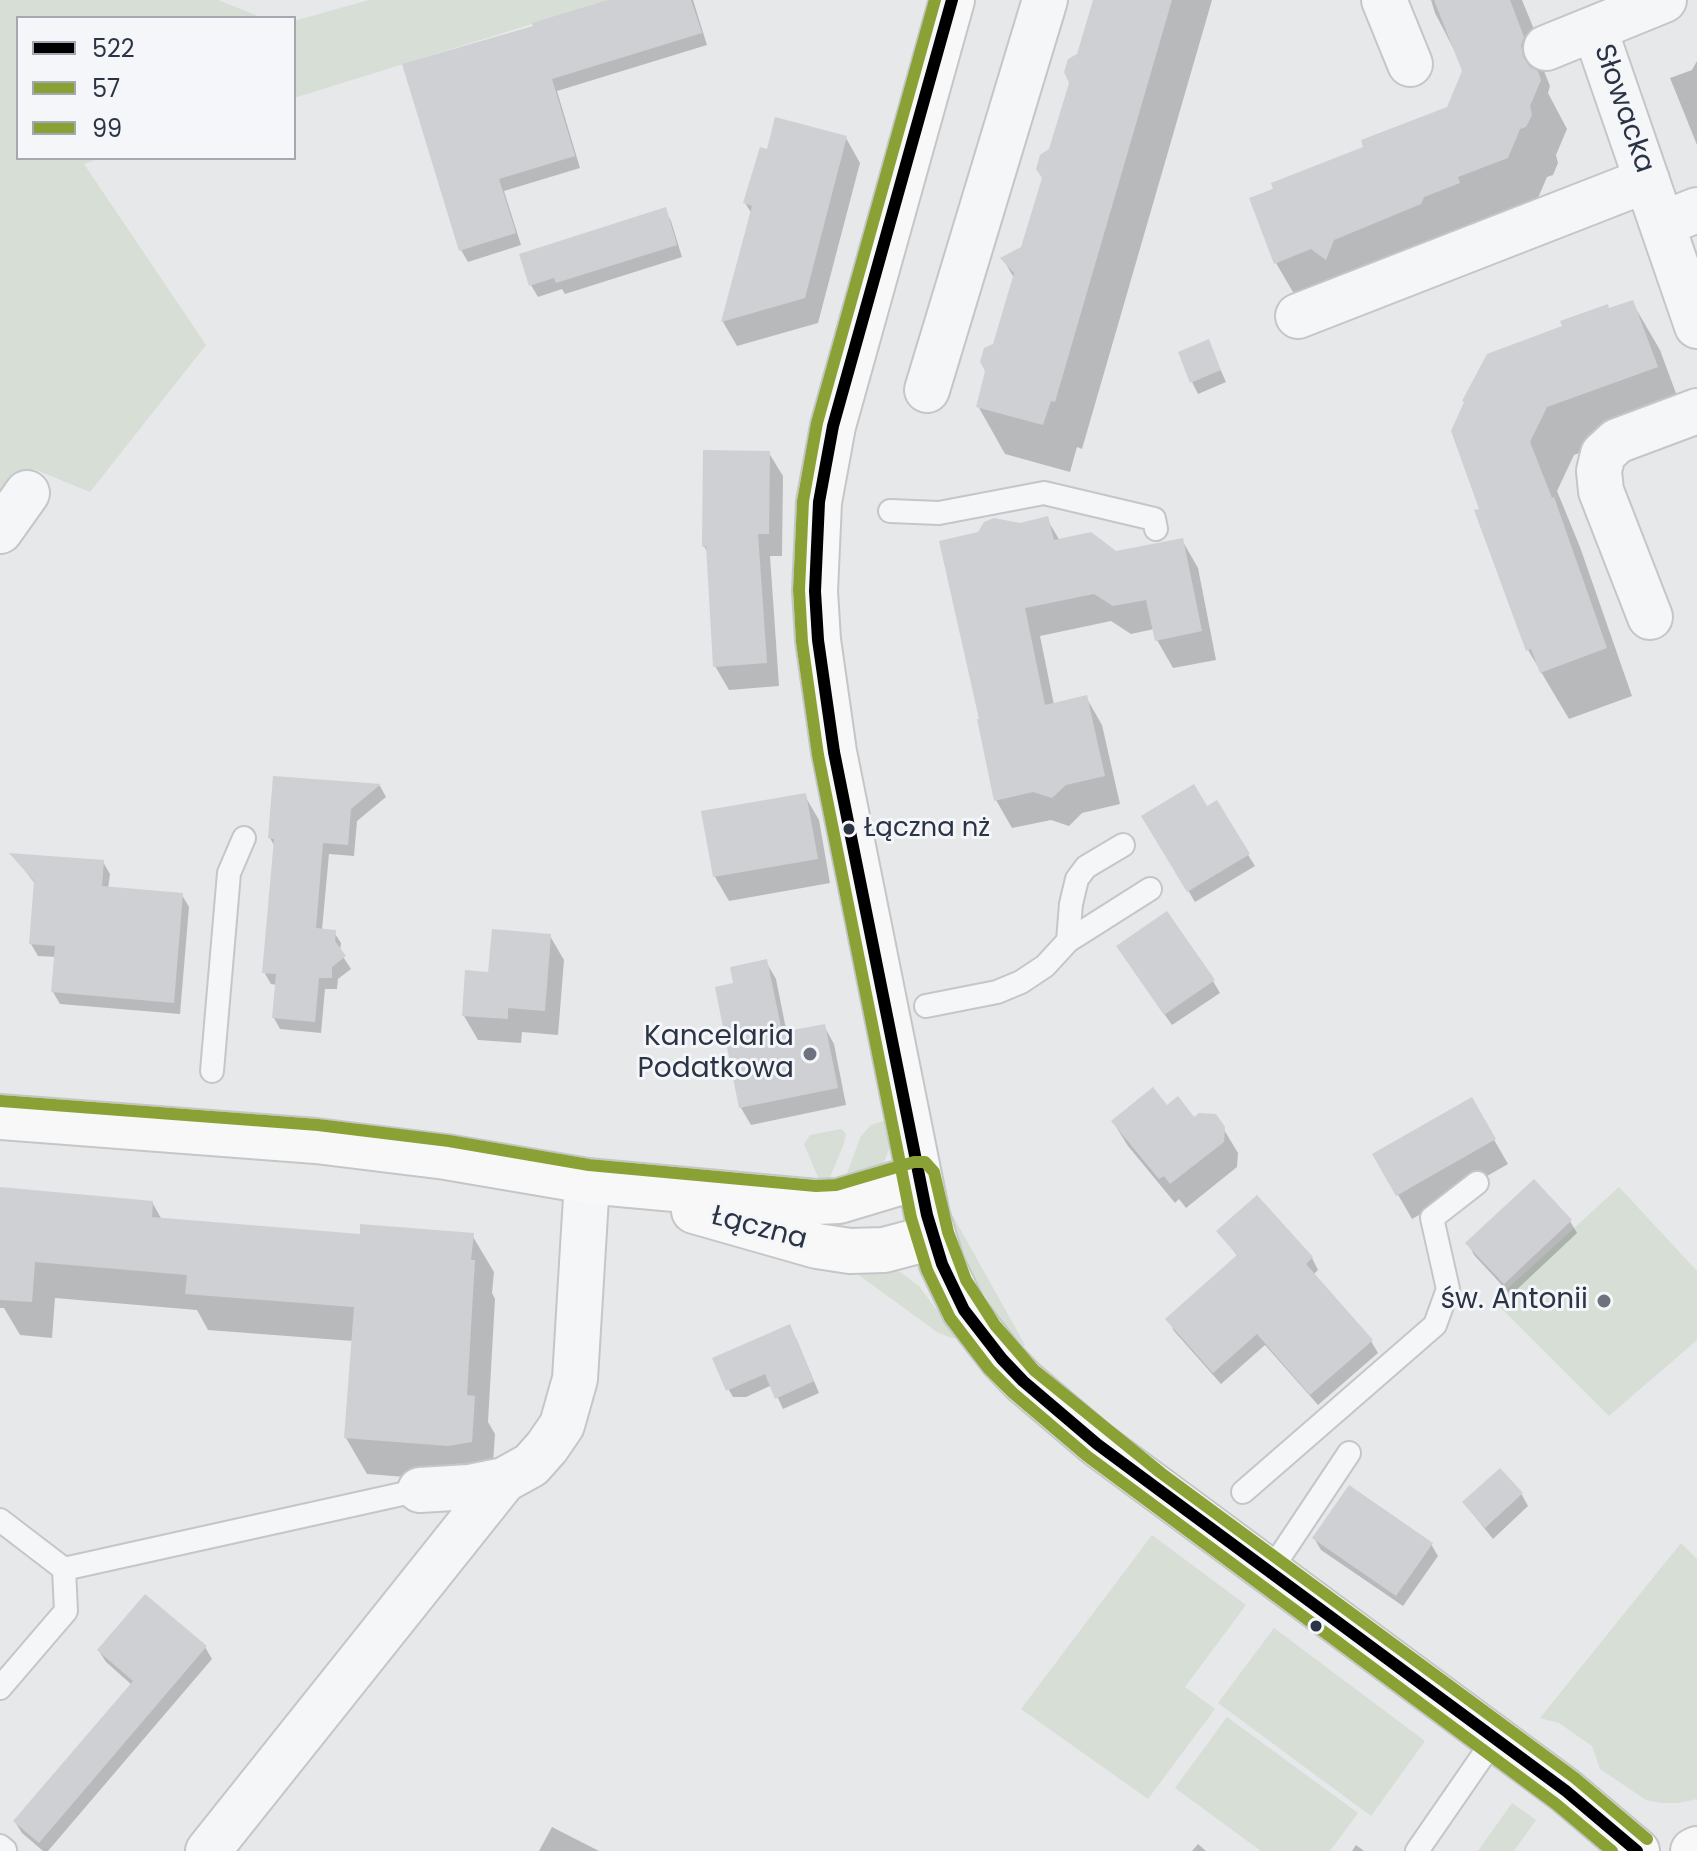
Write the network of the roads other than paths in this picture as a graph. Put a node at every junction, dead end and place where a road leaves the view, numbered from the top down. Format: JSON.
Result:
{"nodes":[{"id":1,"x":952,"y":0,"type":"edge"},
{"id":2,"x":1045,"y":0,"type":"edge"},
{"id":3,"x":1384,"y":0,"type":"edge"},
{"id":4,"x":1664,"y":0,"type":"edge"},
{"id":5,"x":1595,"y":30,"type":"junction"},
{"id":6,"x":1546,"y":48,"type":"dead end"},
{"id":7,"x":1410,"y":64,"type":"dead end"},
{"id":8,"x":1647,"y":180,"type":"junction"},
{"id":9,"x":1680,"y":217,"type":"edge"},
{"id":10,"x":1298,"y":316,"type":"dead end"},
{"id":11,"x":1697,"y":326,"type":"edge"},
{"id":12,"x":927,"y":390,"type":"dead end"},
{"id":13,"x":1697,"y":411,"type":"edge"},
{"id":14,"x":27,"y":493,"type":"dead end"},
{"id":15,"x":890,"y":511,"type":"dead end"},
{"id":16,"x":1156,"y":529,"type":"dead end"},
{"id":17,"x":0,"y":531,"type":"edge"},
{"id":18,"x":1650,"y":617,"type":"dead end"},
{"id":19,"x":244,"y":838,"type":"dead end"},
{"id":20,"x":1123,"y":845,"type":"dead end"},
{"id":21,"x":1150,"y":889,"type":"dead end"},
{"id":22,"x":1068,"y":941,"type":"junction"},
{"id":23,"x":926,"y":1006,"type":"dead end"},
{"id":24,"x":212,"y":1071,"type":"dead end"},
{"id":25,"x":0,"y":1117,"type":"edge"},
{"id":26,"x":919,"y":1177,"type":"junction"},
{"id":27,"x":587,"y":1181,"type":"junction"},
{"id":28,"x":1477,"y":1183,"type":"dead end"},
{"id":29,"x":933,"y":1237,"type":"junction"},
{"id":30,"x":1349,"y":1453,"type":"dead end"},
{"id":31,"x":504,"y":1480,"type":"junction"},
{"id":32,"x":420,"y":1490,"type":"joint"},
{"id":33,"x":1243,"y":1492,"type":"dead end"},
{"id":34,"x":0,"y":1520,"type":"edge"},
{"id":35,"x":64,"y":1569,"type":"junction"},
{"id":36,"x":1269,"y":1573,"type":"junction"},
{"id":37,"x":0,"y":1688,"type":"edge"},
{"id":38,"x":1495,"y":1738,"type":"junction"},
{"id":39,"x":0,"y":1846,"type":"edge"},
{"id":40,"x":5,"y":1850,"type":"edge"},
{"id":41,"x":208,"y":1851,"type":"edge"},
{"id":42,"x":1417,"y":1851,"type":"edge"},
{"id":43,"x":1637,"y":1851,"type":"edge"}],
"edges":[{"from":1,"to":26,"type":"street"},
{"from":2,"to":12,"type":"street"},
{"from":3,"to":7,"type":"street"},
{"from":4,"to":5,"type":"street","name":"Słowacka"},
{"from":5,"to":6,"type":"street"},
{"from":5,"to":8,"type":"street","name":"Słowacka"},
{"from":8,"to":9,"type":"street","name":"Słowacka"},
{"from":8,"to":10,"type":"street"},
{"from":9,"to":11,"type":"street","name":"Słowacka"},
{"from":13,"to":18,"type":"street"},
{"from":14,"to":17,"type":"street"},
{"from":15,"to":16,"type":"lane"},
{"from":19,"to":24,"type":"lane"},
{"from":20,"to":22,"type":"lane"},
{"from":21,"to":22,"type":"lane"},
{"from":22,"to":23,"type":"lane"},
{"from":25,"to":27,"type":"street","name":"Łączna"},
{"from":26,"to":27,"type":"street","name":"Łączna"},
{"from":26,"to":29,"type":"street"},
{"from":27,"to":29,"type":"street","name":"Łączna"},
{"from":27,"to":31,"type":"street"},
{"from":28,"to":33,"type":"lane"},
{"from":29,"to":36,"type":"street"},
{"from":30,"to":36,"type":"lane"},
{"from":31,"to":32,"type":"street"},
{"from":31,"to":41,"type":"street"},
{"from":32,"to":35,"type":"lane"},
{"from":34,"to":35,"type":"lane"},
{"from":35,"to":37,"type":"lane"},
{"from":36,"to":38,"type":"street"},
{"from":38,"to":42,"type":"lane"},
{"from":38,"to":43,"type":"street"},
{"from":39,"to":40,"type":"lane"}]}
